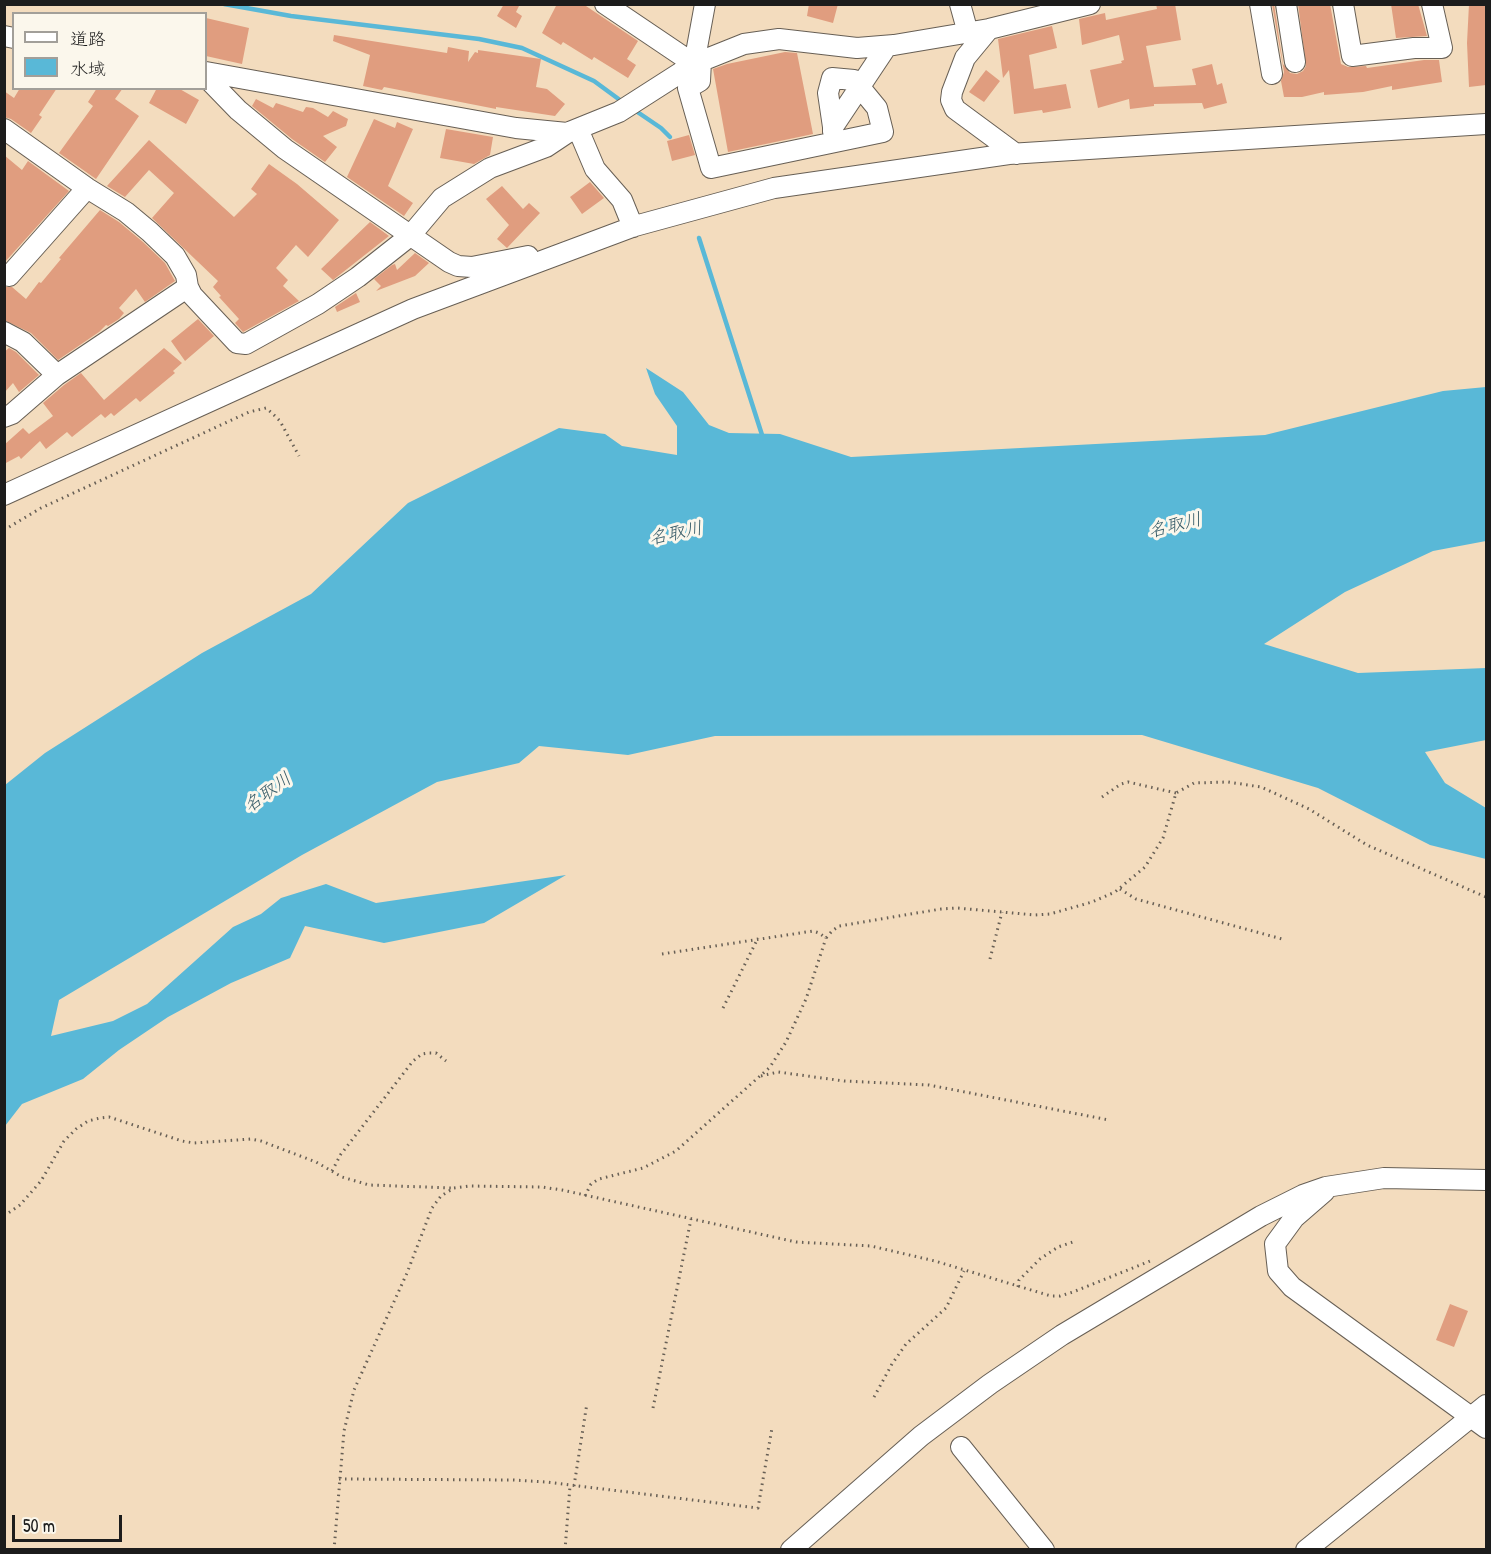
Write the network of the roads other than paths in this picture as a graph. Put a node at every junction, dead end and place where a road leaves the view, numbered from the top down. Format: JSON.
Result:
{"nodes":[{"id":1,"x":605,"y":4,"type":"edge"},
{"id":2,"x":705,"y":4,"type":"edge"},
{"id":3,"x":960,"y":4,"type":"edge"},
{"id":4,"x":1090,"y":4,"type":"edge"},
{"id":5,"x":1260,"y":4,"type":"edge"},
{"id":6,"x":1286,"y":4,"type":"edge"},
{"id":7,"x":1343,"y":4,"type":"edge"},
{"id":8,"x":1432,"y":4,"type":"edge"},
{"id":9,"x":989,"y":29,"type":"junction"},
{"id":10,"x":968,"y":33,"type":"junction"},
{"id":11,"x":887,"y":46,"type":"junction"},
{"id":12,"x":698,"y":62,"type":"junction"},
{"id":13,"x":1295,"y":62,"type":"dead end"},
{"id":14,"x":1272,"y":74,"type":"dead end"},
{"id":15,"x":207,"y":75,"type":"edge"},
{"id":16,"x":207,"y":76,"type":"edge"},
{"id":17,"x":860,"y":87,"type":"junction"},
{"id":18,"x":1486,"y":124,"type":"edge"},
{"id":19,"x":4,"y":129,"type":"edge"},
{"id":20,"x":572,"y":131,"type":"junction"},
{"id":21,"x":833,"y":134,"type":"junction"},
{"id":22,"x":1016,"y":154,"type":"junction"},
{"id":23,"x":87,"y":188,"type":"junction"},
{"id":24,"x":633,"y":227,"type":"junction"},
{"id":25,"x":410,"y":236,"type":"junction"},
{"id":26,"x":547,"y":259,"type":"junction"},
{"id":27,"x":9,"y":276,"type":"dead end"},
{"id":28,"x":188,"y":287,"type":"junction"},
{"id":29,"x":4,"y":332,"type":"edge"},
{"id":30,"x":57,"y":375,"type":"junction"},
{"id":31,"x":4,"y":417,"type":"edge"},
{"id":32,"x":4,"y":495,"type":"edge"},
{"id":33,"x":1486,"y":1180,"type":"edge"},
{"id":34,"x":1326,"y":1187,"type":"junction"},
{"id":35,"x":1482,"y":1417,"type":"edge"},
{"id":36,"x":961,"y":1447,"type":"dead end"},
{"id":37,"x":791,"y":1550,"type":"edge"},
{"id":38,"x":1044,"y":1550,"type":"edge"},
{"id":39,"x":1306,"y":1550,"type":"edge"}],
"edges":[{"from":1,"to":12,"type":"street"},
{"from":2,"to":12,"type":"street"},
{"from":3,"to":10,"type":"street"},
{"from":4,"to":9,"type":"street"},
{"from":5,"to":14,"type":"street"},
{"from":6,"to":13,"type":"street"},
{"from":7,"to":8,"type":"street"},
{"from":9,"to":10,"type":"street"},
{"from":9,"to":22,"type":"street"},
{"from":10,"to":11,"type":"street"},
{"from":11,"to":12,"type":"street"},
{"from":11,"to":17,"type":"street"},
{"from":12,"to":20,"type":"street"},
{"from":12,"to":21,"type":"street"},
{"from":15,"to":20,"type":"street"},
{"from":16,"to":25,"type":"street"},
{"from":17,"to":21,"type":"street"},
{"from":17,"to":21,"type":"street"},
{"from":17,"to":21,"type":"street"},
{"from":18,"to":22,"type":"street"},
{"from":19,"to":23,"type":"street"},
{"from":20,"to":24,"type":"street"},
{"from":20,"to":25,"type":"street"},
{"from":22,"to":24,"type":"street"},
{"from":23,"to":27,"type":"street"},
{"from":23,"to":28,"type":"street"},
{"from":24,"to":26,"type":"street"},
{"from":25,"to":26,"type":"street"},
{"from":25,"to":28,"type":"street"},
{"from":26,"to":32,"type":"street"},
{"from":28,"to":30,"type":"street"},
{"from":29,"to":30,"type":"street"},
{"from":30,"to":31,"type":"street"},
{"from":33,"to":34,"type":"street"},
{"from":34,"to":35,"type":"street"},
{"from":34,"to":37,"type":"street"},
{"from":35,"to":39,"type":"street"},
{"from":36,"to":38,"type":"street"}]}
